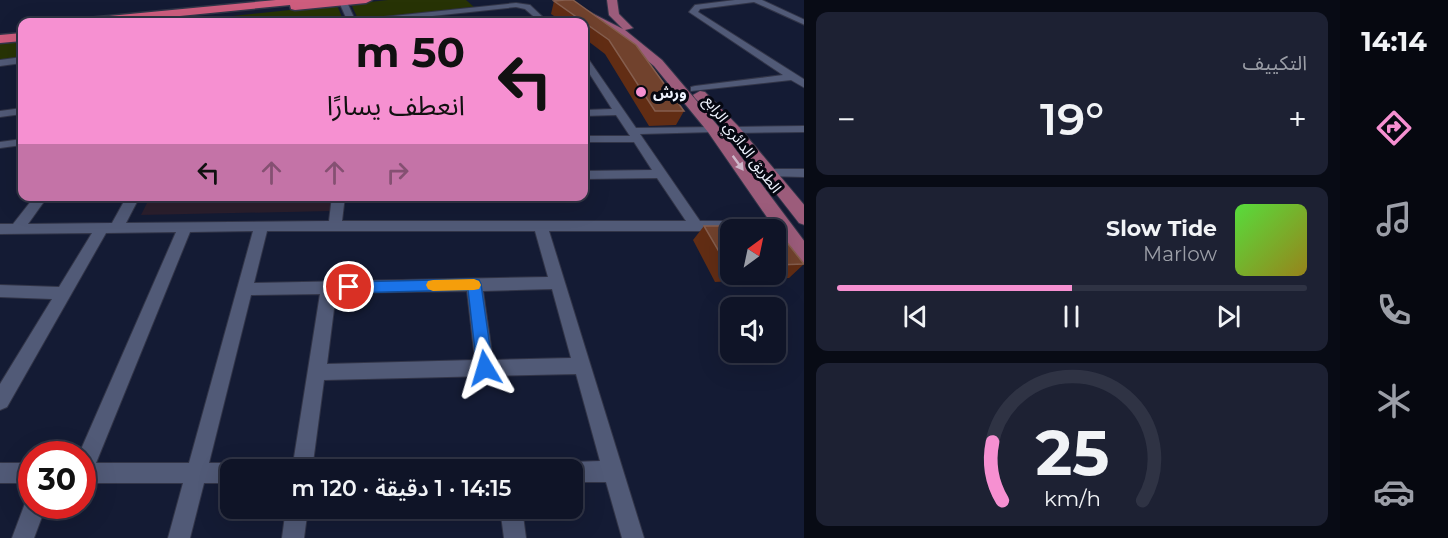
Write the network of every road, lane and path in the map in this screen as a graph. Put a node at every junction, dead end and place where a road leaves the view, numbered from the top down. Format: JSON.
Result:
{"nodes":[{"id":1,"x":310,"y":0,"type":"edge"},
{"id":2,"x":366,"y":0,"type":"edge"},
{"id":3,"x":558,"y":0,"type":"edge"},
{"id":4,"x":754,"y":0,"type":"edge"},
{"id":5,"x":343,"y":2,"type":"junction"},
{"id":6,"x":604,"y":5,"type":"edge"},
{"id":7,"x":439,"y":14,"type":"junction"},
{"id":8,"x":128,"y":18,"type":"edge"},
{"id":9,"x":189,"y":18,"type":"edge"},
{"id":10,"x":350,"y":18,"type":"edge"},
{"id":11,"x":410,"y":18,"type":"edge"},
{"id":12,"x":442,"y":18,"type":"edge"},
{"id":13,"x":538,"y":18,"type":"edge"},
{"id":14,"x":804,"y":23,"type":"edge"},
{"id":15,"x":620,"y":26,"type":"junction"},
{"id":16,"x":18,"y":29,"type":"edge"},
{"id":17,"x":0,"y":31,"type":"edge"},
{"id":18,"x":18,"y":37,"type":"edge"},
{"id":19,"x":0,"y":39,"type":"edge"},
{"id":20,"x":18,"y":61,"type":"edge"},
{"id":21,"x":0,"y":63,"type":"edge"},
{"id":22,"x":588,"y":69,"type":"edge"},
{"id":23,"x":792,"y":77,"type":"junction"},
{"id":24,"x":804,"y":85,"type":"edge"},
{"id":25,"x":694,"y":89,"type":"junction"},
{"id":26,"x":18,"y":112,"type":"edge"},
{"id":27,"x":620,"y":112,"type":"junction"},
{"id":28,"x":588,"y":113,"type":"edge"},
{"id":29,"x":0,"y":114,"type":"edge"},
{"id":30,"x":712,"y":129,"type":"junction"},
{"id":31,"x":804,"y":129,"type":"edge"},
{"id":32,"x":734,"y":130,"type":"junction"},
{"id":33,"x":635,"y":135,"type":"junction"},
{"id":34,"x":588,"y":139,"type":"edge"},
{"id":35,"x":18,"y":143,"type":"edge"},
{"id":36,"x":0,"y":145,"type":"edge"},
{"id":37,"x":770,"y":173,"type":"junction"},
{"id":38,"x":804,"y":173,"type":"edge"},
{"id":39,"x":660,"y":174,"type":"junction"},
{"id":40,"x":588,"y":175,"type":"edge"},
{"id":41,"x":38,"y":201,"type":"edge"},
{"id":42,"x":130,"y":201,"type":"edge"},
{"id":43,"x":338,"y":201,"type":"edge"},
{"id":44,"x":779,"y":219,"type":"edge"},
{"id":45,"x":804,"y":219,"type":"edge"},
{"id":46,"x":261,"y":226,"type":"junction"},
{"id":47,"x":335,"y":226,"type":"junction"},
{"id":48,"x":541,"y":226,"type":"junction"},
{"id":49,"x":696,"y":226,"type":"junction"},
{"id":50,"x":720,"y":226,"type":"edge"},
{"id":51,"x":109,"y":228,"type":"junction"},
{"id":52,"x":185,"y":228,"type":"junction"},
{"id":53,"x":0,"y":229,"type":"edge"},
{"id":54,"x":17,"y":229,"type":"junction"},
{"id":55,"x":786,"y":229,"type":"edge"},
{"id":56,"x":804,"y":257,"type":"edge"},
{"id":57,"x":557,"y":283,"type":"junction"},
{"id":58,"x":474,"y":284,"type":"junction"},
{"id":59,"x":329,"y":288,"type":"junction"},
{"id":60,"x":244,"y":289,"type":"junction"},
{"id":61,"x":0,"y":291,"type":"edge"},
{"id":62,"x":64,"y":293,"type":"junction"},
{"id":63,"x":582,"y":366,"type":"junction"},
{"id":64,"x":485,"y":368,"type":"junction"},
{"id":65,"x":316,"y":372,"type":"junction"},
{"id":66,"x":0,"y":401,"type":"edge"},
{"id":67,"x":95,"y":441,"type":"edge"},
{"id":68,"x":304,"y":459,"type":"edge"},
{"id":69,"x":613,"y":471,"type":"junction"},
{"id":70,"x":96,"y":472,"type":"edge"},
{"id":71,"x":583,"y":472,"type":"edge"},
{"id":72,"x":0,"y":473,"type":"edge"},
{"id":73,"x":18,"y":473,"type":"edge"},
{"id":74,"x":196,"y":473,"type":"junction"},
{"id":75,"x":220,"y":473,"type":"edge"},
{"id":76,"x":30,"y":519,"type":"edge"},
{"id":77,"x":296,"y":519,"type":"edge"},
{"id":78,"x":512,"y":519,"type":"edge"},
{"id":79,"x":23,"y":538,"type":"edge"},
{"id":80,"x":179,"y":538,"type":"edge"},
{"id":81,"x":293,"y":538,"type":"edge"},
{"id":82,"x":515,"y":538,"type":"edge"},
{"id":83,"x":633,"y":538,"type":"edge"}],
"edges":[{"from":1,"to":8,"type":"highway"},
{"from":2,"to":5,"type":"highway"},
{"from":3,"to":15,"type":"main road","name":"الطريق الدائري الرابع"},
{"from":4,"to":14,"type":"street"},
{"from":4,"to":23,"type":"street"},
{"from":5,"to":9,"type":"highway"},
{"from":5,"to":10,"type":"street"},
{"from":6,"to":15,"type":"main road"},
{"from":7,"to":11,"type":"street"},
{"from":7,"to":12,"type":"street"},
{"from":7,"to":13,"type":"street"},
{"from":15,"to":25,"type":"main road","name":"الطريق الدائري الرابع"},
{"from":15,"to":30,"type":"main road","name":"الطريق الدائري الرابع"},
{"from":16,"to":17,"type":"highway"},
{"from":18,"to":19,"type":"highway"},
{"from":20,"to":21,"type":"street"},
{"from":22,"to":27,"type":"street"},
{"from":23,"to":24,"type":"street"},
{"from":23,"to":25,"type":"street"},
{"from":25,"to":32,"type":"main road","name":"الطريق الدائري الرابع"},
{"from":26,"to":29,"type":"street"},
{"from":27,"to":28,"type":"street"},
{"from":27,"to":33,"type":"street"},
{"from":30,"to":33,"type":"street"},
{"from":30,"to":44,"type":"main road","name":"الطريق الدائري الرابع","one_way":true},
{"from":31,"to":32,"type":"street"},
{"from":32,"to":37,"type":"main road","name":"الطريق الدائري الرابع"},
{"from":33,"to":34,"type":"street"},
{"from":33,"to":39,"type":"street"},
{"from":35,"to":36,"type":"street"},
{"from":37,"to":38,"type":"street"},
{"from":37,"to":45,"type":"main road","name":"الطريق الدائري الرابع"},
{"from":39,"to":40,"type":"street"},
{"from":39,"to":49,"type":"street"},
{"from":41,"to":54,"type":"street"},
{"from":42,"to":51,"type":"street"},
{"from":43,"to":47,"type":"street"},
{"from":46,"to":47,"type":"street"},
{"from":46,"to":52,"type":"street"},
{"from":46,"to":60,"type":"street"},
{"from":47,"to":48,"type":"street"},
{"from":48,"to":49,"type":"street"},
{"from":48,"to":57,"type":"street"},
{"from":49,"to":50,"type":"street"},
{"from":51,"to":52,"type":"street"},
{"from":51,"to":54,"type":"street"},
{"from":51,"to":62,"type":"street"},
{"from":52,"to":67,"type":"street"},
{"from":53,"to":54,"type":"street"},
{"from":55,"to":56,"type":"main road","name":"الطريق الدائري الرابع"},
{"from":57,"to":58,"type":"street"},
{"from":57,"to":63,"type":"street"},
{"from":58,"to":59,"type":"street"},
{"from":58,"to":64,"type":"street"},
{"from":59,"to":60,"type":"street"},
{"from":59,"to":65,"type":"street"},
{"from":60,"to":74,"type":"street"},
{"from":61,"to":62,"type":"street"},
{"from":62,"to":66,"type":"street"},
{"from":63,"to":64,"type":"street"},
{"from":63,"to":69,"type":"street"},
{"from":64,"to":65,"type":"street"},
{"from":65,"to":68,"type":"street"},
{"from":69,"to":71,"type":"street"},
{"from":69,"to":83,"type":"street"},
{"from":70,"to":74,"type":"street"},
{"from":72,"to":73,"type":"street"},
{"from":74,"to":75,"type":"street"},
{"from":74,"to":80,"type":"street"},
{"from":76,"to":79,"type":"street"},
{"from":77,"to":81,"type":"street"},
{"from":78,"to":82,"type":"street"}]}
